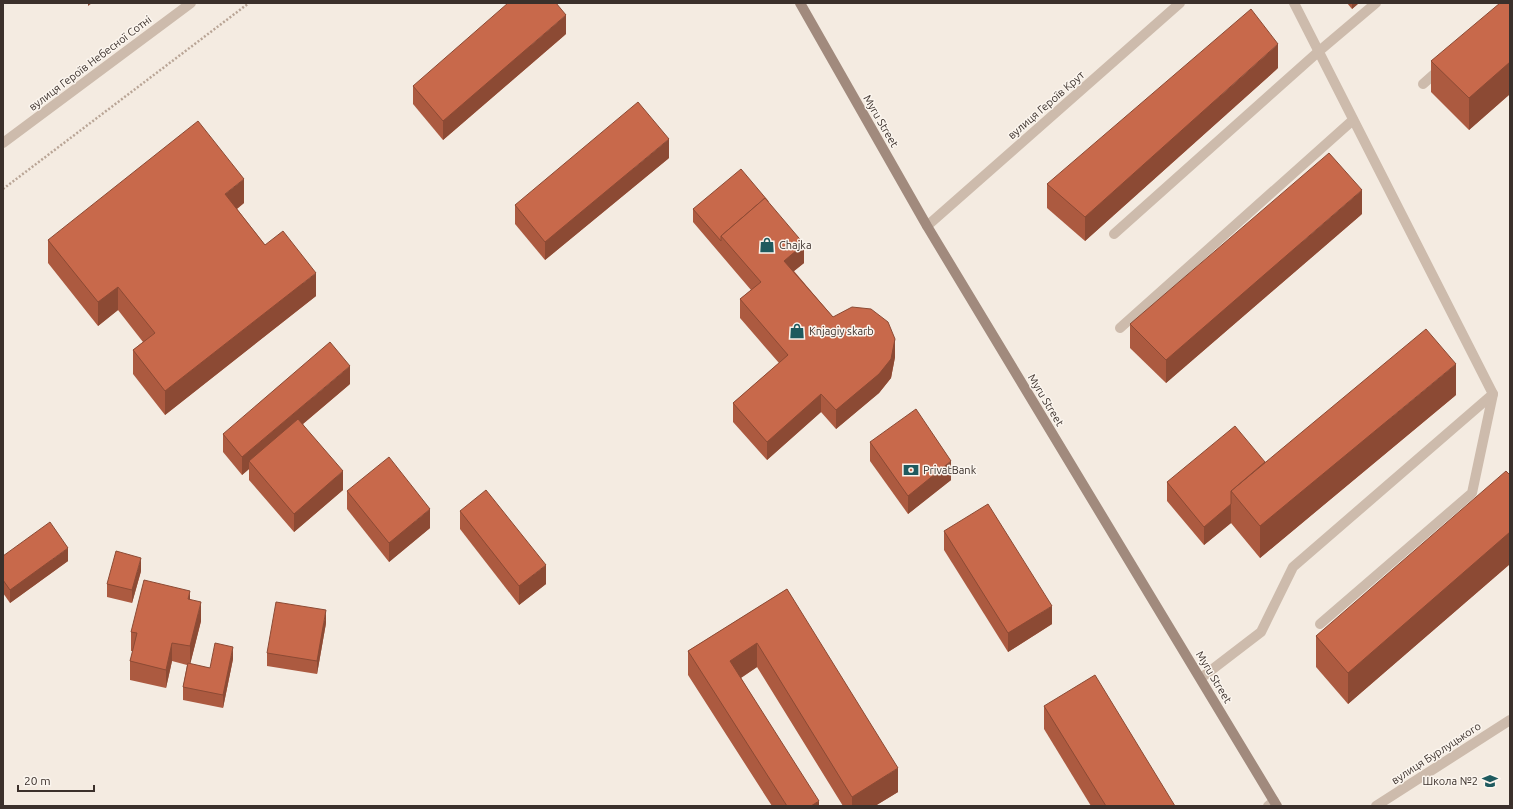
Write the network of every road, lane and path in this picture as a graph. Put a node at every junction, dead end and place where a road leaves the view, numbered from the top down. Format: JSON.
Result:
{"nodes":[{"id":1,"x":191,"y":3,"type":"edge"},
{"id":2,"x":249,"y":3,"type":"edge"},
{"id":3,"x":800,"y":3,"type":"edge"},
{"id":4,"x":1180,"y":3,"type":"edge"},
{"id":5,"x":1294,"y":3,"type":"edge"},
{"id":6,"x":1376,"y":3,"type":"edge"},
{"id":7,"x":1318,"y":52,"type":"junction"},
{"id":8,"x":1446,"y":64,"type":"edge"},
{"id":9,"x":1423,"y":84,"type":"dead end"},
{"id":10,"x":1353,"y":120,"type":"junction"},
{"id":11,"x":3,"y":143,"type":"edge"},
{"id":12,"x":3,"y":189,"type":"edge"},
{"id":13,"x":927,"y":226,"type":"junction"},
{"id":14,"x":1114,"y":234,"type":"dead end"},
{"id":15,"x":1120,"y":328,"type":"dead end"},
{"id":16,"x":1493,"y":394,"type":"junction"},
{"id":17,"x":1320,"y":624,"type":"dead end"},
{"id":18,"x":1201,"y":678,"type":"junction"},
{"id":19,"x":1510,"y":720,"type":"edge"},
{"id":20,"x":1273,"y":804,"type":"edge"},
{"id":21,"x":1376,"y":806,"type":"edge"}],
"edges":[{"from":1,"to":11,"type":"street","name":"вулиця Героїв Небесної Сотні"},
{"from":2,"to":12,"type":"path"},
{"from":3,"to":13,"type":"main road","name":"Myru Street"},
{"from":4,"to":13,"type":"street","name":"вулиця Героїв Крут"},
{"from":5,"to":7,"type":"street"},
{"from":6,"to":7,"type":"street"},
{"from":7,"to":10,"type":"street"},
{"from":7,"to":14,"type":"street"},
{"from":8,"to":9,"type":"street"},
{"from":10,"to":15,"type":"street"},
{"from":10,"to":16,"type":"street"},
{"from":13,"to":18,"type":"main road","name":"Myru Street"},
{"from":16,"to":17,"type":"street"},
{"from":16,"to":18,"type":"street"},
{"from":18,"to":20,"type":"main road","name":"Myru Street"},
{"from":19,"to":21,"type":"street","name":"вулиця Бурлуцького"}]}
